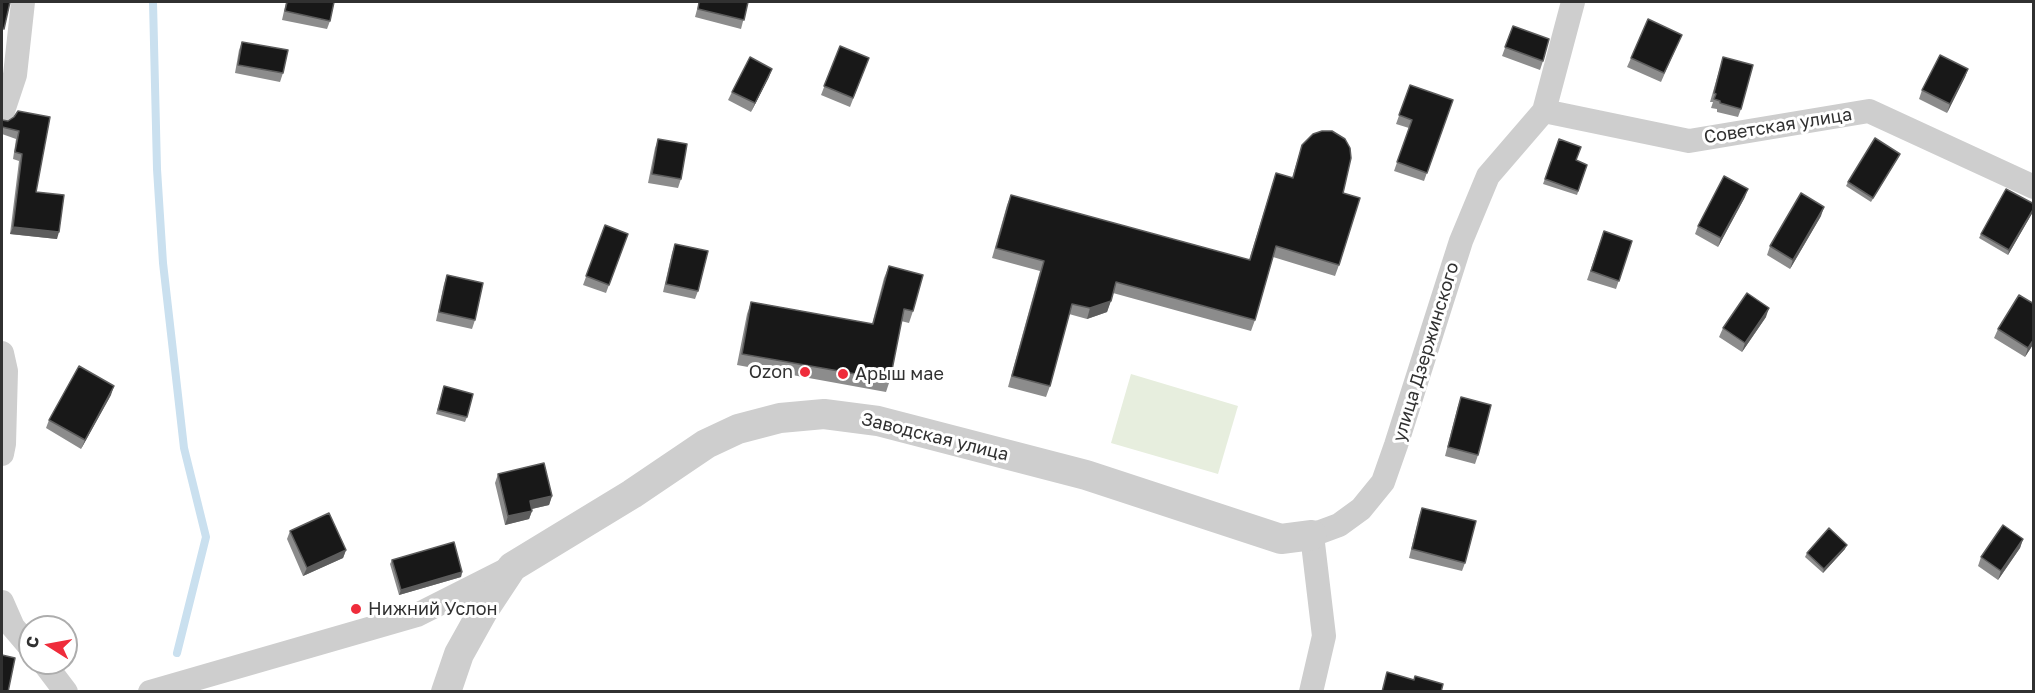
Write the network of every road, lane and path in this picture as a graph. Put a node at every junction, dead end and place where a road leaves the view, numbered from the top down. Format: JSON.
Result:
{"nodes":[{"id":1,"x":23,"y":2,"type":"edge"},
{"id":2,"x":1573,"y":2,"type":"edge"},
{"id":3,"x":1544,"y":111,"type":"junction"},
{"id":4,"x":2,"y":114,"type":"edge"},
{"id":5,"x":2034,"y":188,"type":"edge"},
{"id":6,"x":2,"y":353,"type":"edge"},
{"id":7,"x":2,"y":454,"type":"edge"},
{"id":8,"x":1312,"y":535,"type":"junction"},
{"id":9,"x":512,"y":567,"type":"junction"},
{"id":10,"x":2,"y":602,"type":"edge"},
{"id":11,"x":18,"y":632,"type":"edge"},
{"id":12,"x":53,"y":675,"type":"edge"},
{"id":13,"x":66,"y":692,"type":"edge"},
{"id":14,"x":150,"y":692,"type":"edge"},
{"id":15,"x":446,"y":692,"type":"edge"},
{"id":16,"x":1311,"y":692,"type":"edge"}],
"edges":[{"from":1,"to":4,"type":"street"},
{"from":2,"to":3,"type":"street","name":"улица Дзержинского"},
{"from":3,"to":5,"type":"street","name":"Советская улица"},
{"from":3,"to":8,"type":"street","name":"улица Дзержинского"},
{"from":6,"to":7,"type":"street"},
{"from":8,"to":9,"type":"street","name":"Заводская улица"},
{"from":8,"to":16,"type":"street"},
{"from":9,"to":14,"type":"street"},
{"from":9,"to":15,"type":"street","name":"Заводская улица"},
{"from":10,"to":11,"type":"street"},
{"from":12,"to":13,"type":"street"}]}
